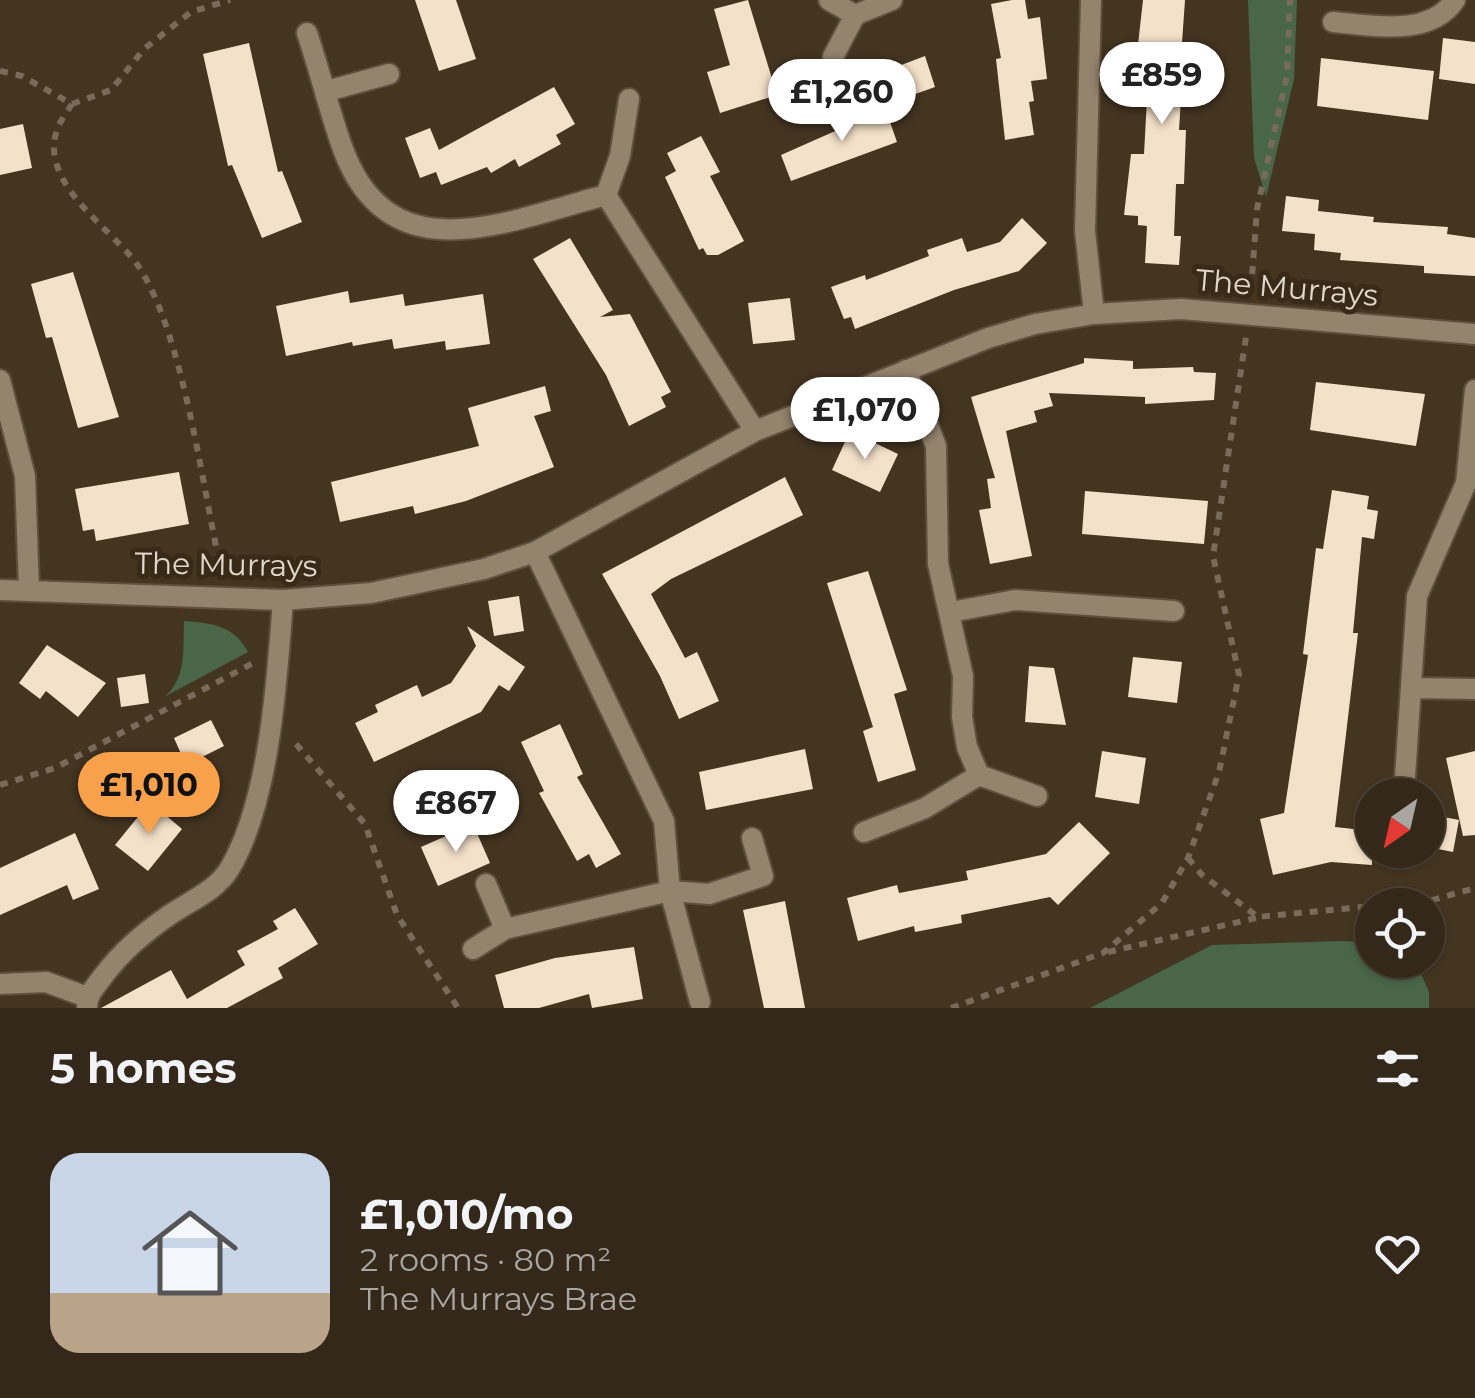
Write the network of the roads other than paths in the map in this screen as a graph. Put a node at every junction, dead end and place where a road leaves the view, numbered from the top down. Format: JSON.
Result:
{"nodes":[{"id":1,"x":829,"y":0,"type":"edge"},
{"id":2,"x":892,"y":0,"type":"edge"},
{"id":3,"x":1091,"y":0,"type":"edge"},
{"id":4,"x":1455,"y":0,"type":"edge"},
{"id":5,"x":855,"y":15,"type":"junction"},
{"id":6,"x":1334,"y":22,"type":"dead end"},
{"id":7,"x":307,"y":32,"type":"dead end"},
{"id":8,"x":833,"y":57,"type":"dead end"},
{"id":9,"x":389,"y":74,"type":"dead end"},
{"id":10,"x":327,"y":90,"type":"junction"},
{"id":11,"x":629,"y":99,"type":"dead end"},
{"id":12,"x":606,"y":196,"type":"junction"},
{"id":13,"x":1094,"y":314,"type":"junction"},
{"id":14,"x":1475,"y":334,"type":"edge"},
{"id":15,"x":906,"y":370,"type":"junction"},
{"id":16,"x":0,"y":380,"type":"edge"},
{"id":17,"x":1475,"y":390,"type":"edge"},
{"id":18,"x":754,"y":431,"type":"junction"},
{"id":19,"x":535,"y":552,"type":"junction"},
{"id":20,"x":0,"y":590,"type":"edge"},
{"id":21,"x":30,"y":590,"type":"junction"},
{"id":22,"x":283,"y":600,"type":"junction"},
{"id":23,"x":952,"y":612,"type":"junction"},
{"id":24,"x":1174,"y":612,"type":"dead end"},
{"id":25,"x":1412,"y":688,"type":"junction"},
{"id":26,"x":1475,"y":690,"type":"edge"},
{"id":27,"x":980,"y":775,"type":"junction"},
{"id":28,"x":1405,"y":778,"type":"dead end"},
{"id":29,"x":1037,"y":796,"type":"dead end"},
{"id":30,"x":864,"y":832,"type":"dead end"},
{"id":31,"x":752,"y":838,"type":"dead end"},
{"id":32,"x":486,"y":884,"type":"dead end"},
{"id":33,"x":670,"y":891,"type":"junction"},
{"id":34,"x":505,"y":929,"type":"junction"},
{"id":35,"x":474,"y":949,"type":"dead end"},
{"id":36,"x":0,"y":984,"type":"edge"},
{"id":37,"x":700,"y":1002,"type":"dead end"},
{"id":38,"x":88,"y":1003,"type":"edge"}],
"edges":[{"from":1,"to":5,"type":"street"},
{"from":2,"to":5,"type":"street"},
{"from":3,"to":13,"type":"street"},
{"from":4,"to":6,"type":"street"},
{"from":5,"to":8,"type":"street"},
{"from":7,"to":10,"type":"street"},
{"from":9,"to":10,"type":"street"},
{"from":10,"to":12,"type":"street"},
{"from":11,"to":12,"type":"street"},
{"from":12,"to":18,"type":"street"},
{"from":13,"to":14,"type":"street","name":"The Murrays"},
{"from":13,"to":15,"type":"street","name":"The Murrays"},
{"from":15,"to":18,"type":"street","name":"The Murrays"},
{"from":15,"to":23,"type":"street"},
{"from":16,"to":21,"type":"street"},
{"from":17,"to":25,"type":"street"},
{"from":18,"to":19,"type":"street","name":"The Murrays"},
{"from":19,"to":22,"type":"street","name":"The Murrays"},
{"from":19,"to":33,"type":"street"},
{"from":20,"to":21,"type":"street","name":"The Murrays"},
{"from":21,"to":22,"type":"street","name":"The Murrays"},
{"from":22,"to":38,"type":"street"},
{"from":23,"to":24,"type":"street"},
{"from":23,"to":27,"type":"street"},
{"from":25,"to":26,"type":"street"},
{"from":25,"to":28,"type":"street"},
{"from":27,"to":29,"type":"street"},
{"from":27,"to":30,"type":"street"},
{"from":31,"to":33,"type":"street"},
{"from":32,"to":34,"type":"street"},
{"from":33,"to":34,"type":"street"},
{"from":33,"to":37,"type":"street"},
{"from":34,"to":35,"type":"street"},
{"from":36,"to":38,"type":"street"}]}
